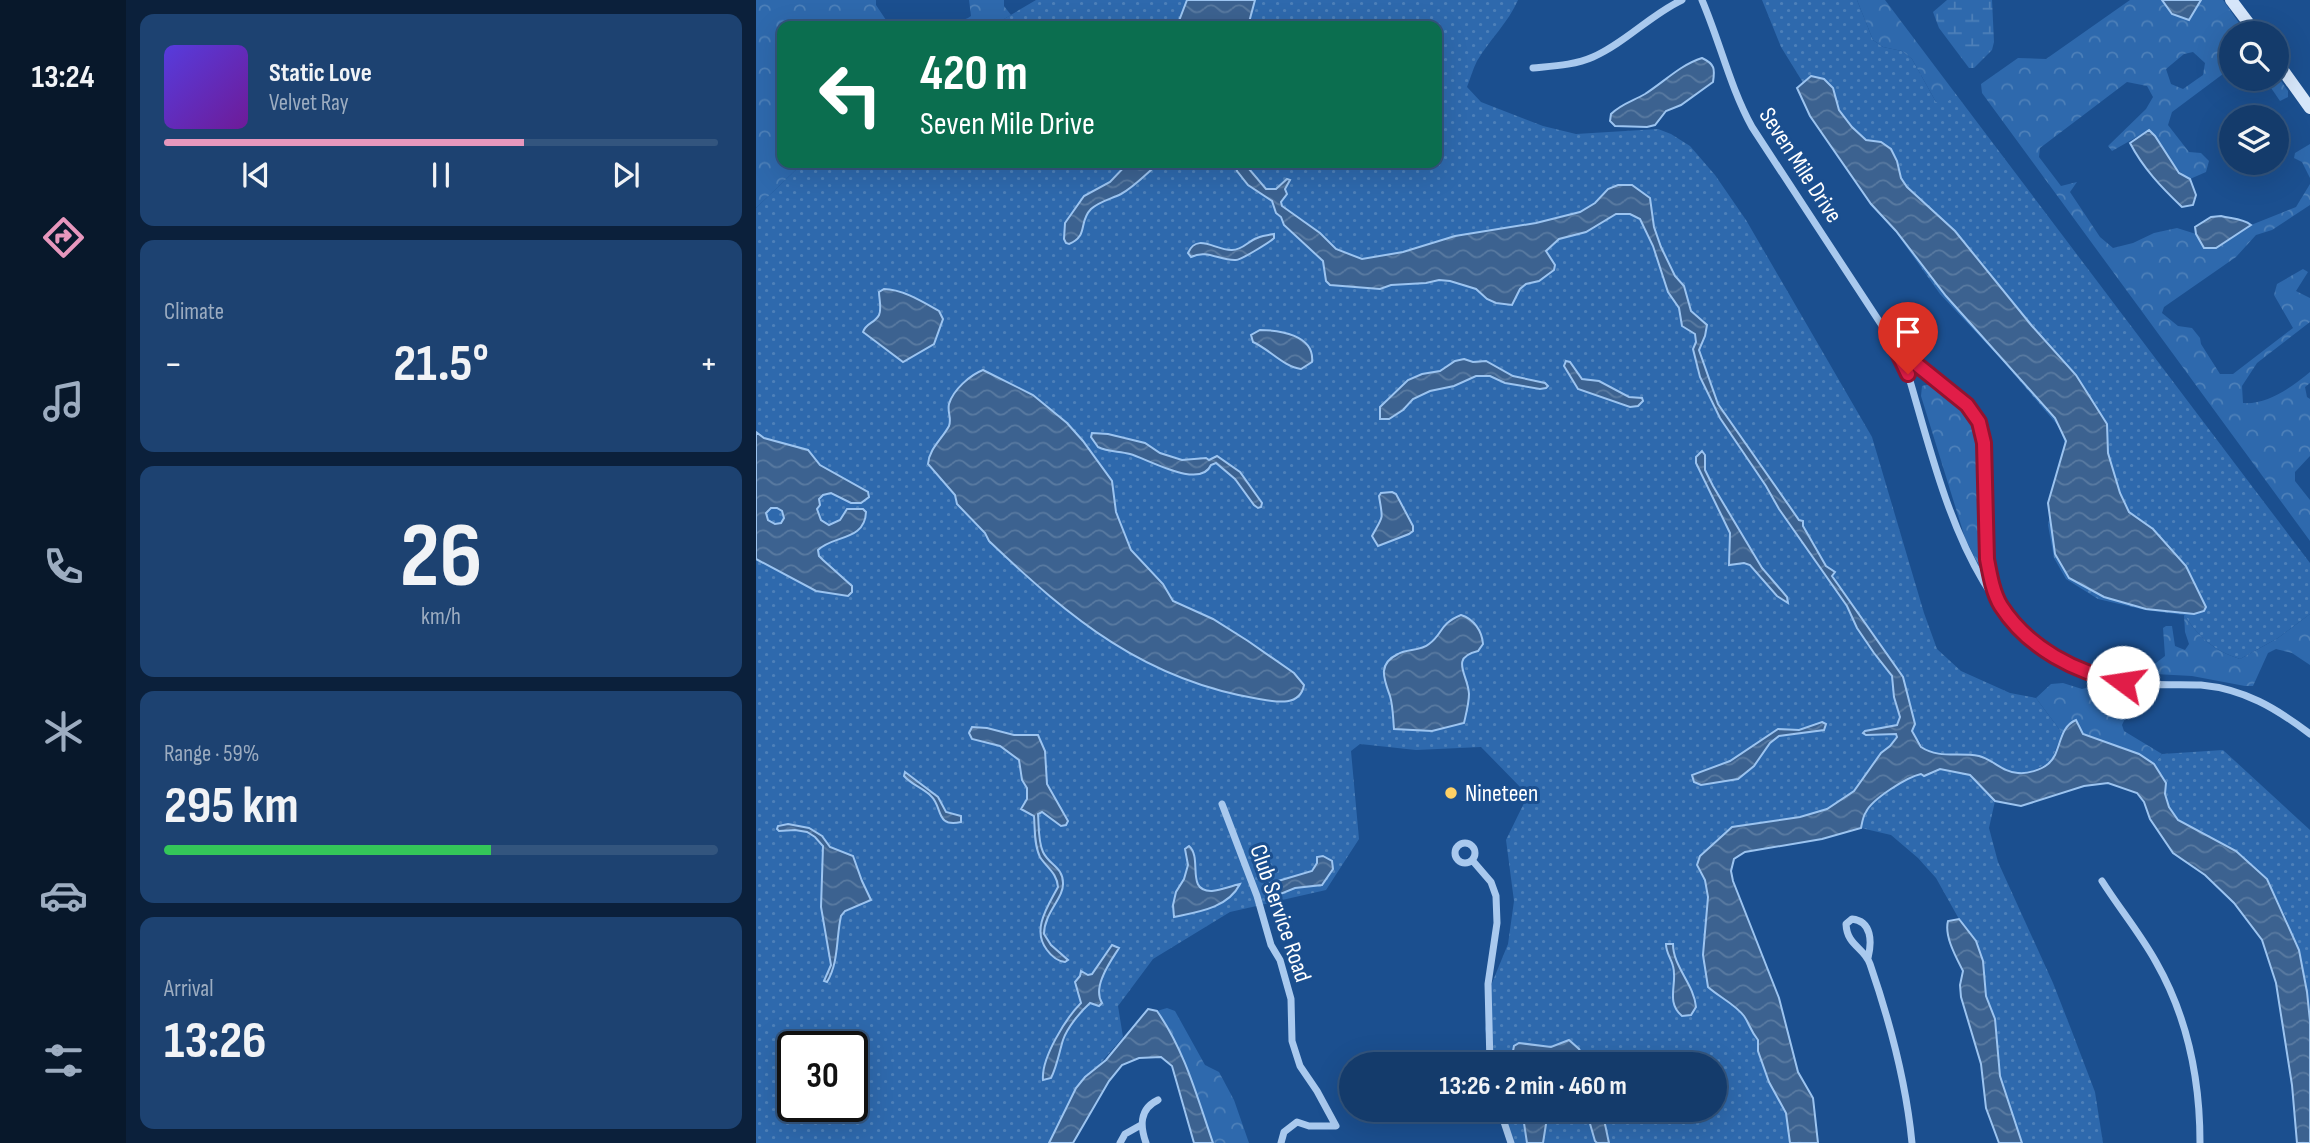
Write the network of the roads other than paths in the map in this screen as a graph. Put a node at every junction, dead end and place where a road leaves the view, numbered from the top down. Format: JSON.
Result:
{"nodes":[{"id":1,"x":1682,"y":0,"type":"edge"},
{"id":2,"x":1702,"y":0,"type":"edge"},
{"id":3,"x":2231,"y":0,"type":"edge"},
{"id":4,"x":2247,"y":21,"type":"edge"},
{"id":5,"x":1533,"y":68,"type":"dead end"},
{"id":6,"x":2289,"y":79,"type":"edge"},
{"id":7,"x":2310,"y":108,"type":"edge"},
{"id":8,"x":1891,"y":339,"type":"junction"},
{"id":9,"x":2001,"y":605,"type":"junction"},
{"id":10,"x":2310,"y":734,"type":"edge"},
{"id":11,"x":1222,"y":804,"type":"dead end"},
{"id":12,"x":1472,"y":860,"type":"dead end"},
{"id":13,"x":2102,"y":881,"type":"dead end"},
{"id":14,"x":1868,"y":958,"type":"junction"},
{"id":15,"x":1490,"y":1052,"type":"edge"},
{"id":16,"x":1158,"y":1100,"type":"dead end"},
{"id":17,"x":1504,"y":1122,"type":"edge"},
{"id":18,"x":1142,"y":1125,"type":"junction"},
{"id":19,"x":1120,"y":1143,"type":"edge"},
{"id":20,"x":1146,"y":1143,"type":"edge"},
{"id":21,"x":1281,"y":1143,"type":"edge"},
{"id":22,"x":1511,"y":1143,"type":"edge"},
{"id":23,"x":1912,"y":1143,"type":"edge"},
{"id":24,"x":2200,"y":1143,"type":"edge"}],
"edges":[{"from":1,"to":5,"type":"street"},
{"from":2,"to":8,"type":"street","name":"Seven Mile Drive"},
{"from":3,"to":4,"type":"street"},
{"from":6,"to":7,"type":"street"},
{"from":8,"to":9,"type":"street","name":"Seven Mile Drive"},
{"from":8,"to":9,"type":"street","name":"Seven Mile Drive"},
{"from":9,"to":10,"type":"street","name":"Seven Mile Drive"},
{"from":11,"to":21,"type":"street","name":"Club Service Road"},
{"from":12,"to":15,"type":"street"},
{"from":13,"to":24,"type":"street"},
{"from":14,"to":14,"type":"street"},
{"from":14,"to":23,"type":"street"},
{"from":16,"to":18,"type":"street"},
{"from":17,"to":22,"type":"street"},
{"from":18,"to":19,"type":"street"},
{"from":18,"to":20,"type":"street"}]}
